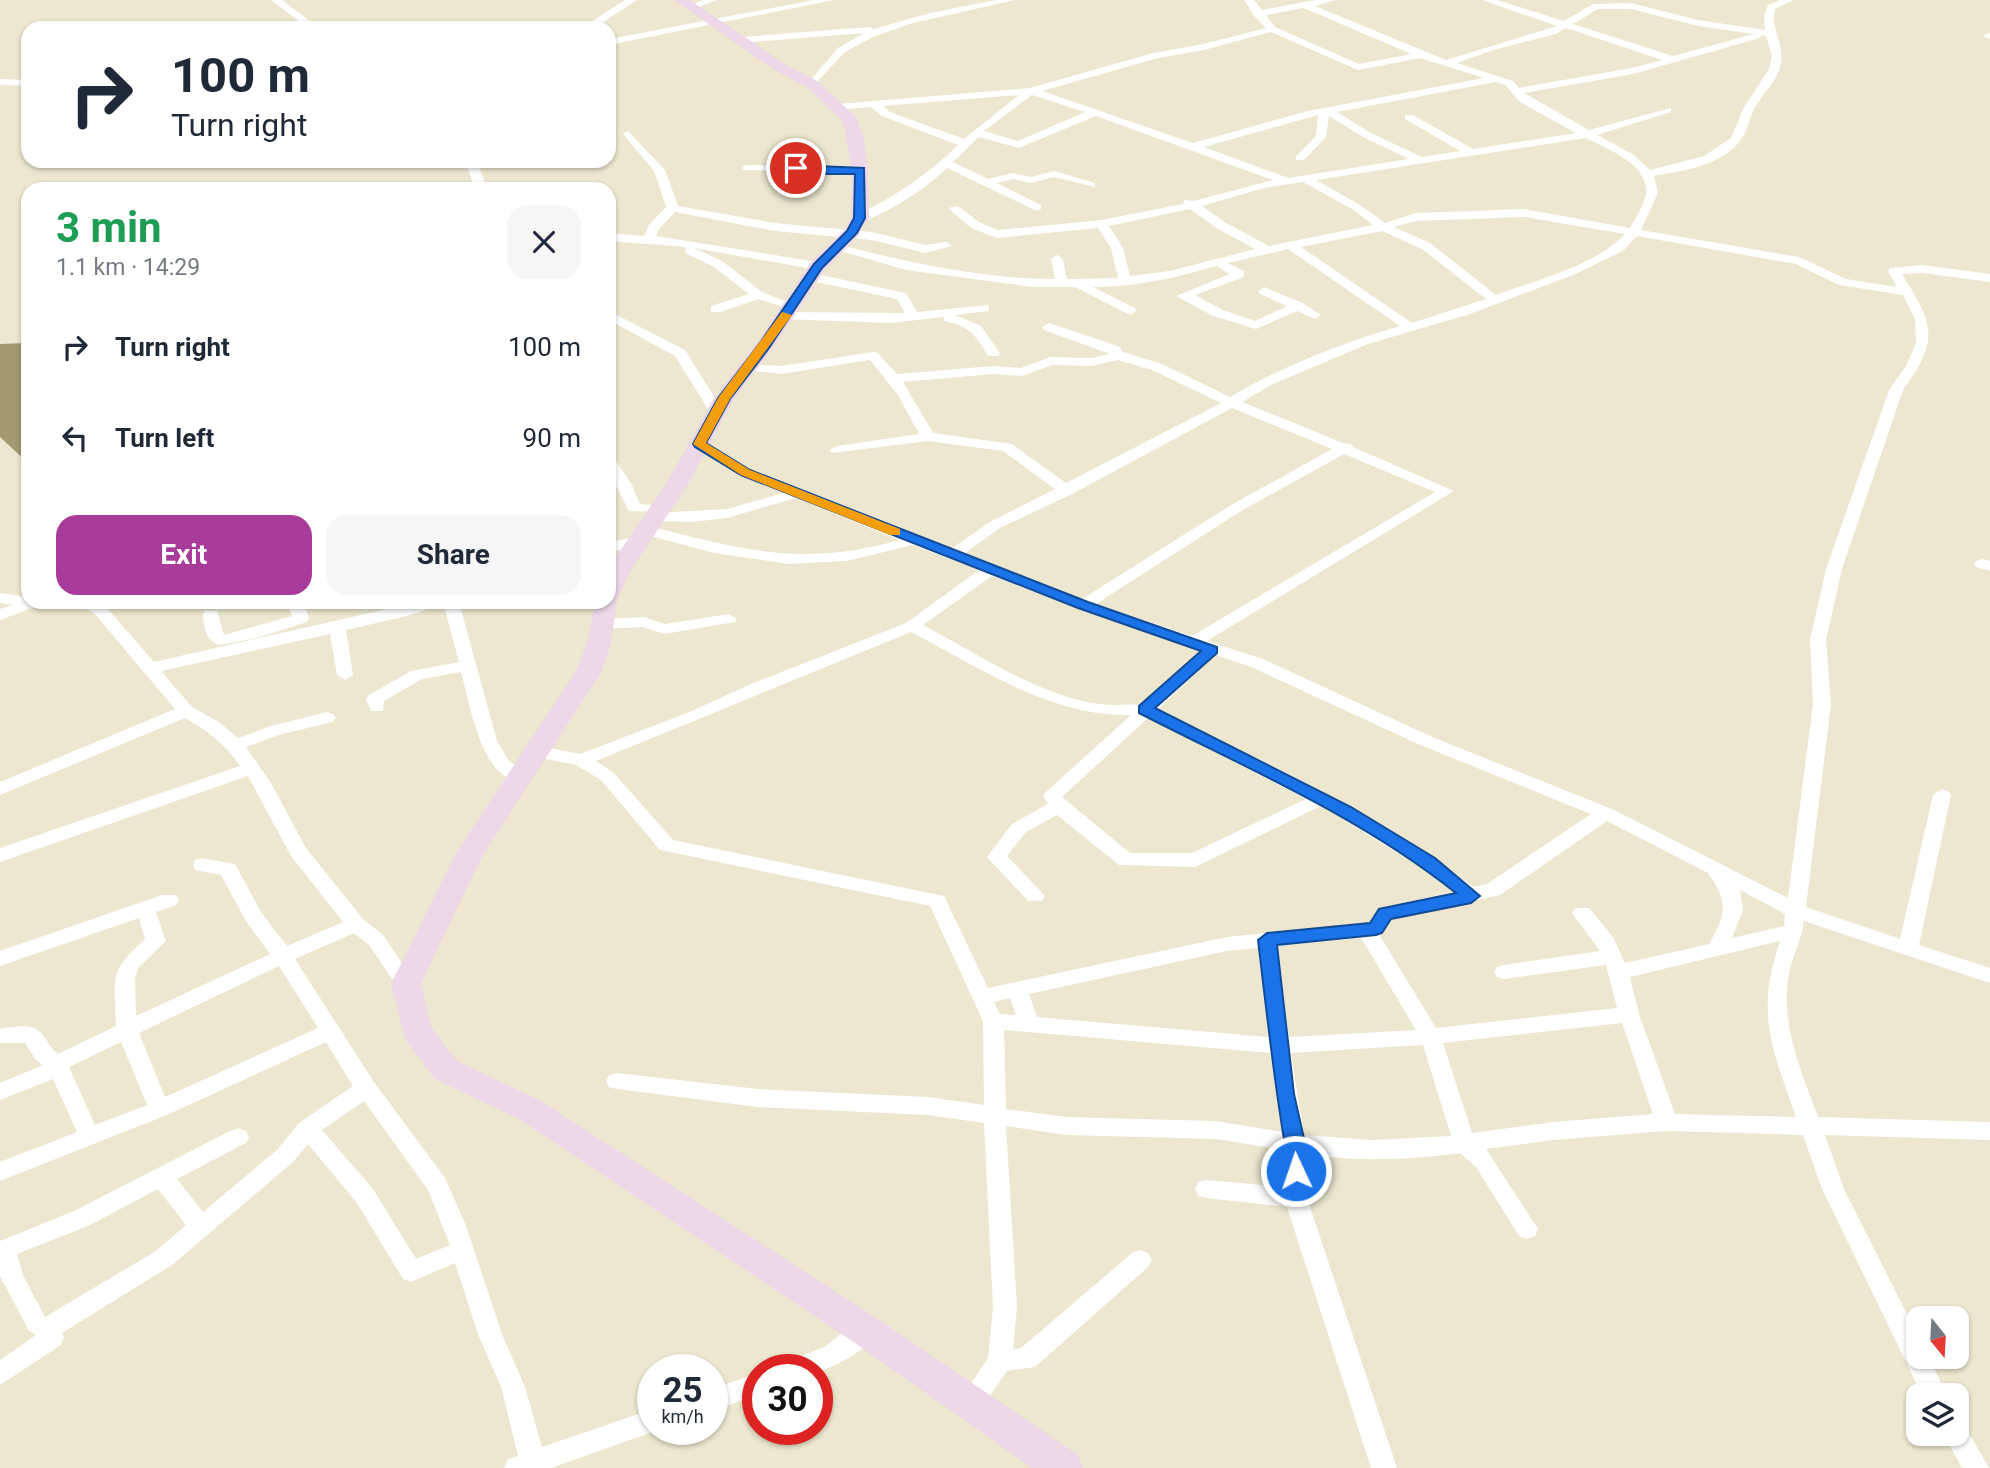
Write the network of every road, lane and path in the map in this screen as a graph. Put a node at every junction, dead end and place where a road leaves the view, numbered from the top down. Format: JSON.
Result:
{"nodes":[{"id":1,"x":275,"y":0,"type":"edge"},
{"id":2,"x":632,"y":0,"type":"edge"},
{"id":3,"x":712,"y":0,"type":"edge"},
{"id":4,"x":829,"y":0,"type":"edge"},
{"id":5,"x":1010,"y":0,"type":"edge"},
{"id":6,"x":1249,"y":0,"type":"edge"},
{"id":7,"x":1330,"y":0,"type":"edge"},
{"id":8,"x":1597,"y":0,"type":"edge"},
{"id":9,"x":1789,"y":0,"type":"edge"},
{"id":10,"x":1497,"y":1,"type":"edge"},
{"id":11,"x":686,"y":3,"type":"edge"},
{"id":12,"x":1306,"y":5,"type":"junction"},
{"id":13,"x":1612,"y":5,"type":"junction"},
{"id":14,"x":1257,"y":14,"type":"junction"},
{"id":15,"x":304,"y":21,"type":"edge"},
{"id":16,"x":598,"y":21,"type":"edge"},
{"id":17,"x":713,"y":21,"type":"junction"},
{"id":18,"x":890,"y":27,"type":"junction"},
{"id":19,"x":1566,"y":27,"type":"junction"},
{"id":20,"x":1272,"y":29,"type":"junction"},
{"id":21,"x":1768,"y":33,"type":"junction"},
{"id":22,"x":741,"y":40,"type":"junction"},
{"id":23,"x":616,"y":41,"type":"edge"},
{"id":24,"x":1420,"y":55,"type":"junction"},
{"id":25,"x":1674,"y":60,"type":"junction"},
{"id":26,"x":1448,"y":63,"type":"junction"},
{"id":27,"x":1499,"y":79,"type":"junction"},
{"id":28,"x":0,"y":82,"type":"edge"},
{"id":29,"x":21,"y":83,"type":"edge"},
{"id":30,"x":812,"y":84,"type":"junction"},
{"id":31,"x":1031,"y":91,"type":"junction"},
{"id":32,"x":1518,"y":91,"type":"junction"},
{"id":33,"x":875,"y":105,"type":"junction"},
{"id":34,"x":838,"y":107,"type":"junction"},
{"id":35,"x":1667,"y":110,"type":"dead end"},
{"id":36,"x":1328,"y":111,"type":"junction"},
{"id":37,"x":1096,"y":112,"type":"junction"},
{"id":38,"x":1409,"y":117,"type":"dead end"},
{"id":39,"x":978,"y":133,"type":"junction"},
{"id":40,"x":628,"y":134,"type":"dead end"},
{"id":41,"x":1588,"y":134,"type":"junction"},
{"id":42,"x":966,"y":144,"type":"junction"},
{"id":43,"x":1191,"y":147,"type":"junction"},
{"id":44,"x":1469,"y":151,"type":"junction"},
{"id":45,"x":1300,"y":158,"type":"dead end"},
{"id":46,"x":1419,"y":159,"type":"junction"},
{"id":47,"x":946,"y":163,"type":"junction"},
{"id":48,"x":747,"y":168,"type":"dead end"},
{"id":49,"x":860,"y":170,"type":"junction"},
{"id":50,"x":1648,"y":174,"type":"junction"},
{"id":51,"x":1304,"y":178,"type":"junction"},
{"id":52,"x":1287,"y":181,"type":"junction"},
{"id":53,"x":986,"y":183,"type":"junction"},
{"id":54,"x":1091,"y":185,"type":"dead end"},
{"id":55,"x":1179,"y":197,"type":"dead end"},
{"id":56,"x":1193,"y":205,"type":"junction"},
{"id":57,"x":1037,"y":207,"type":"dead end"},
{"id":58,"x":673,"y":208,"type":"junction"},
{"id":59,"x":954,"y":208,"type":"dead end"},
{"id":60,"x":1102,"y":224,"type":"junction"},
{"id":61,"x":855,"y":225,"type":"junction"},
{"id":62,"x":1383,"y":227,"type":"junction"},
{"id":63,"x":1634,"y":232,"type":"junction"},
{"id":64,"x":616,"y":238,"type":"edge"},
{"id":65,"x":656,"y":241,"type":"junction"},
{"id":66,"x":676,"y":244,"type":"junction"},
{"id":67,"x":946,"y":246,"type":"dead end"},
{"id":68,"x":1291,"y":246,"type":"junction"},
{"id":69,"x":836,"y":247,"type":"junction"},
{"id":70,"x":1269,"y":251,"type":"junction"},
{"id":71,"x":1057,"y":259,"type":"dead end"},
{"id":72,"x":1221,"y":264,"type":"junction"},
{"id":73,"x":814,"y":271,"type":"junction"},
{"id":74,"x":1990,"y":278,"type":"edge"},
{"id":75,"x":1125,"y":282,"type":"junction"},
{"id":76,"x":1077,"y":283,"type":"junction"},
{"id":77,"x":1062,"y":284,"type":"junction"},
{"id":78,"x":1264,"y":291,"type":"dead end"},
{"id":79,"x":1907,"y":292,"type":"junction"},
{"id":80,"x":758,"y":295,"type":"junction"},
{"id":81,"x":1495,"y":300,"type":"junction"},
{"id":82,"x":1298,"y":306,"type":"junction"},
{"id":83,"x":984,"y":308,"type":"dead end"},
{"id":84,"x":716,"y":309,"type":"dead end"},
{"id":85,"x":789,"y":311,"type":"junction"},
{"id":86,"x":1130,"y":311,"type":"dead end"},
{"id":87,"x":1315,"y":315,"type":"dead end"},
{"id":88,"x":919,"y":317,"type":"junction"},
{"id":89,"x":616,"y":319,"type":"edge"},
{"id":90,"x":1408,"y":326,"type":"junction"},
{"id":91,"x":1049,"y":327,"type":"dead end"},
{"id":92,"x":993,"y":354,"type":"dead end"},
{"id":93,"x":1117,"y":355,"type":"junction"},
{"id":94,"x":748,"y":367,"type":"junction"},
{"id":95,"x":896,"y":378,"type":"junction"},
{"id":96,"x":1229,"y":402,"type":"junction"},
{"id":97,"x":716,"y":411,"type":"junction"},
{"id":98,"x":928,"y":437,"type":"junction"},
{"id":99,"x":699,"y":444,"type":"junction"},
{"id":100,"x":1346,"y":447,"type":"junction"},
{"id":101,"x":837,"y":450,"type":"dead end"},
{"id":102,"x":616,"y":473,"type":"edge"},
{"id":103,"x":1067,"y":491,"type":"junction"},
{"id":104,"x":797,"y":493,"type":"junction"},
{"id":105,"x":649,"y":525,"type":"junction"},
{"id":106,"x":914,"y":540,"type":"junction"},
{"id":107,"x":616,"y":543,"type":"edge"},
{"id":108,"x":955,"y":553,"type":"junction"},
{"id":109,"x":991,"y":569,"type":"junction"},
{"id":110,"x":616,"y":577,"type":"edge"},
{"id":111,"x":0,"y":598,"type":"edge"},
{"id":112,"x":21,"y":601,"type":"edge"},
{"id":113,"x":1083,"y":605,"type":"junction"},
{"id":114,"x":21,"y":607,"type":"edge"},
{"id":115,"x":98,"y":609,"type":"edge"},
{"id":116,"x":298,"y":609,"type":"edge"},
{"id":117,"x":407,"y":609,"type":"edge"},
{"id":118,"x":453,"y":609,"type":"edge"},
{"id":119,"x":605,"y":613,"type":"edge"},
{"id":120,"x":211,"y":614,"type":"dead end"},
{"id":121,"x":0,"y":615,"type":"edge"},
{"id":122,"x":729,"y":619,"type":"dead end"},
{"id":123,"x":912,"y":626,"type":"junction"},
{"id":124,"x":337,"y":627,"type":"junction"},
{"id":125,"x":1191,"y":643,"type":"junction"},
{"id":126,"x":1212,"y":650,"type":"junction"},
{"id":127,"x":468,"y":666,"type":"junction"},
{"id":128,"x":152,"y":668,"type":"junction"},
{"id":129,"x":345,"y":674,"type":"dead end"},
{"id":130,"x":377,"y":707,"type":"dead end"},
{"id":131,"x":1144,"y":709,"type":"junction"},
{"id":132,"x":186,"y":711,"type":"junction"},
{"id":133,"x":327,"y":718,"type":"dead end"},
{"id":134,"x":235,"y":745,"type":"junction"},
{"id":135,"x":538,"y":752,"type":"junction"},
{"id":136,"x":581,"y":760,"type":"junction"},
{"id":137,"x":251,"y":768,"type":"junction"},
{"id":138,"x":520,"y":775,"type":"junction"},
{"id":139,"x":0,"y":789,"type":"edge"},
{"id":140,"x":1942,"y":795,"type":"dead end"},
{"id":141,"x":1321,"y":799,"type":"junction"},
{"id":142,"x":1058,"y":806,"type":"junction"},
{"id":143,"x":1606,"y":813,"type":"junction"},
{"id":144,"x":0,"y":855,"type":"edge"},
{"id":145,"x":202,"y":865,"type":"dead end"},
{"id":146,"x":1713,"y":866,"type":"junction"},
{"id":147,"x":1035,"y":896,"type":"dead end"},
{"id":148,"x":1471,"y":896,"type":"junction"},
{"id":149,"x":169,"y":900,"type":"dead end"},
{"id":150,"x":146,"y":910,"type":"junction"},
{"id":151,"x":1581,"y":913,"type":"dead end"},
{"id":152,"x":1794,"y":921,"type":"junction"},
{"id":153,"x":356,"y":924,"type":"junction"},
{"id":154,"x":1376,"y":929,"type":"junction"},
{"id":155,"x":1267,"y":940,"type":"junction"},
{"id":156,"x":1908,"y":948,"type":"junction"},
{"id":157,"x":1715,"y":950,"type":"junction"},
{"id":158,"x":1,"y":955,"type":"edge"},
{"id":159,"x":283,"y":956,"type":"junction"},
{"id":160,"x":1615,"y":965,"type":"junction"},
{"id":161,"x":1504,"y":972,"type":"dead end"},
{"id":162,"x":1990,"y":976,"type":"edge"},
{"id":163,"x":406,"y":984,"type":"junction"},
{"id":164,"x":1017,"y":988,"type":"junction"},
{"id":165,"x":980,"y":996,"type":"junction"},
{"id":166,"x":1629,"y":1014,"type":"junction"},
{"id":167,"x":993,"y":1021,"type":"junction"},
{"id":168,"x":1029,"y":1023,"type":"junction"},
{"id":169,"x":126,"y":1028,"type":"junction"},
{"id":170,"x":329,"y":1032,"type":"junction"},
{"id":171,"x":2,"y":1036,"type":"dead end"},
{"id":172,"x":1429,"y":1037,"type":"junction"},
{"id":173,"x":1280,"y":1046,"type":"junction"},
{"id":174,"x":58,"y":1066,"type":"junction"},
{"id":175,"x":617,"y":1081,"type":"dead end"},
{"id":176,"x":366,"y":1088,"type":"junction"},
{"id":177,"x":0,"y":1092,"type":"edge"},
{"id":178,"x":159,"y":1109,"type":"junction"},
{"id":179,"x":995,"y":1115,"type":"junction"},
{"id":180,"x":1667,"y":1122,"type":"junction"},
{"id":181,"x":1811,"y":1125,"type":"junction"},
{"id":182,"x":307,"y":1129,"type":"junction"},
{"id":183,"x":1990,"y":1131,"type":"edge"},
{"id":184,"x":89,"y":1135,"type":"junction"},
{"id":185,"x":239,"y":1137,"type":"dead end"},
{"id":186,"x":1295,"y":1143,"type":"junction"},
{"id":187,"x":1464,"y":1143,"type":"junction"},
{"id":188,"x":0,"y":1172,"type":"edge"},
{"id":189,"x":162,"y":1177,"type":"junction"},
{"id":190,"x":1206,"y":1189,"type":"dead end"},
{"id":191,"x":1296,"y":1198,"type":"junction"},
{"id":192,"x":201,"y":1227,"type":"junction"},
{"id":193,"x":1527,"y":1229,"type":"dead end"},
{"id":194,"x":462,"y":1250,"type":"junction"},
{"id":195,"x":0,"y":1253,"type":"edge"},
{"id":196,"x":1140,"y":1260,"type":"dead end"},
{"id":197,"x":47,"y":1329,"type":"junction"},
{"id":198,"x":865,"y":1330,"type":"junction"},
{"id":199,"x":833,"y":1355,"type":"edge"},
{"id":200,"x":1000,"y":1361,"type":"junction"},
{"id":201,"x":0,"y":1374,"type":"edge"},
{"id":202,"x":1929,"y":1383,"type":"edge"},
{"id":203,"x":971,"y":1402,"type":"junction"},
{"id":204,"x":637,"y":1426,"type":"edge"},
{"id":205,"x":1963,"y":1446,"type":"edge"},
{"id":206,"x":525,"y":1465,"type":"edge"},
{"id":207,"x":1064,"y":1468,"type":"edge"},
{"id":208,"x":1384,"y":1468,"type":"edge"},
{"id":209,"x":1976,"y":1468,"type":"edge"}],
"edges":[{"from":1,"to":15,"type":"street"},
{"from":2,"to":16,"type":"street"},
{"from":3,"to":11,"type":"street"},
{"from":4,"to":17,"type":"street"},
{"from":5,"to":18,"type":"street"},
{"from":6,"to":14,"type":"street"},
{"from":7,"to":12,"type":"street"},
{"from":8,"to":13,"type":"street"},
{"from":9,"to":21,"type":"street"},
{"from":10,"to":19,"type":"street"},
{"from":11,"to":17,"type":"main road"},
{"from":12,"to":14,"type":"street"},
{"from":12,"to":24,"type":"street"},
{"from":13,"to":19,"type":"street"},
{"from":13,"to":21,"type":"street"},
{"from":14,"to":20,"type":"street"},
{"from":17,"to":22,"type":"main road"},
{"from":17,"to":23,"type":"street"},
{"from":18,"to":22,"type":"street"},
{"from":18,"to":30,"type":"street"},
{"from":19,"to":25,"type":"street"},
{"from":19,"to":26,"type":"street"},
{"from":20,"to":24,"type":"street"},
{"from":20,"to":31,"type":"street"},
{"from":21,"to":25,"type":"street"},
{"from":21,"to":50,"type":"street"},
{"from":22,"to":30,"type":"main road"},
{"from":24,"to":26,"type":"street"},
{"from":25,"to":32,"type":"street"},
{"from":26,"to":27,"type":"street"},
{"from":27,"to":32,"type":"street"},
{"from":27,"to":36,"type":"street"},
{"from":28,"to":29,"type":"street"},
{"from":30,"to":34,"type":"main road"},
{"from":31,"to":33,"type":"street"},
{"from":31,"to":37,"type":"street"},
{"from":31,"to":39,"type":"street"},
{"from":32,"to":41,"type":"street"},
{"from":33,"to":34,"type":"street"},
{"from":33,"to":42,"type":"street"},
{"from":34,"to":49,"type":"main road"},
{"from":35,"to":41,"type":"street"},
{"from":36,"to":43,"type":"street"},
{"from":36,"to":45,"type":"street"},
{"from":36,"to":46,"type":"street"},
{"from":37,"to":39,"type":"street"},
{"from":37,"to":43,"type":"street"},
{"from":38,"to":44,"type":"street"},
{"from":39,"to":42,"type":"street"},
{"from":40,"to":58,"type":"street"},
{"from":41,"to":44,"type":"street"},
{"from":41,"to":50,"type":"street"},
{"from":42,"to":47,"type":"street"},
{"from":43,"to":52,"type":"street"},
{"from":44,"to":46,"type":"street"},
{"from":46,"to":51,"type":"street"},
{"from":47,"to":53,"type":"street"},
{"from":47,"to":61,"type":"street"},
{"from":48,"to":49,"type":"street"},
{"from":49,"to":61,"type":"main road"},
{"from":50,"to":63,"type":"street"},
{"from":51,"to":52,"type":"street"},
{"from":51,"to":62,"type":"street"},
{"from":52,"to":56,"type":"street"},
{"from":53,"to":54,"type":"street"},
{"from":53,"to":57,"type":"street"},
{"from":55,"to":56,"type":"street"},
{"from":56,"to":60,"type":"street"},
{"from":56,"to":70,"type":"street"},
{"from":58,"to":61,"type":"street"},
{"from":58,"to":65,"type":"street"},
{"from":59,"to":60,"type":"street"},
{"from":60,"to":75,"type":"street"},
{"from":61,"to":67,"type":"street"},
{"from":61,"to":69,"type":"main road"},
{"from":62,"to":63,"type":"street"},
{"from":62,"to":68,"type":"street"},
{"from":62,"to":81,"type":"street"},
{"from":63,"to":79,"type":"street"},
{"from":63,"to":81,"type":"street"},
{"from":64,"to":65,"type":"street"},
{"from":65,"to":66,"type":"street"},
{"from":66,"to":73,"type":"street"},
{"from":66,"to":80,"type":"street"},
{"from":68,"to":70,"type":"street"},
{"from":68,"to":90,"type":"street"},
{"from":69,"to":73,"type":"main road"},
{"from":69,"to":77,"type":"street"},
{"from":70,"to":72,"type":"street"},
{"from":71,"to":77,"type":"street"},
{"from":72,"to":75,"type":"street"},
{"from":72,"to":82,"type":"street"},
{"from":73,"to":85,"type":"main road"},
{"from":73,"to":88,"type":"street"},
{"from":74,"to":79,"type":"street"},
{"from":75,"to":76,"type":"street"},
{"from":76,"to":77,"type":"street"},
{"from":76,"to":86,"type":"street"},
{"from":78,"to":82,"type":"street"},
{"from":79,"to":152,"type":"street"},
{"from":80,"to":84,"type":"street"},
{"from":80,"to":85,"type":"street"},
{"from":81,"to":90,"type":"street"},
{"from":82,"to":87,"type":"street"},
{"from":83,"to":88,"type":"street"},
{"from":85,"to":88,"type":"street"},
{"from":85,"to":94,"type":"main road"},
{"from":88,"to":92,"type":"street"},
{"from":89,"to":97,"type":"street"},
{"from":90,"to":96,"type":"street"},
{"from":91,"to":93,"type":"street"},
{"from":93,"to":95,"type":"street"},
{"from":93,"to":96,"type":"street"},
{"from":94,"to":95,"type":"street"},
{"from":94,"to":97,"type":"main road"},
{"from":95,"to":98,"type":"street"},
{"from":96,"to":100,"type":"street"},
{"from":96,"to":103,"type":"street"},
{"from":97,"to":99,"type":"main road"},
{"from":98,"to":101,"type":"street"},
{"from":98,"to":103,"type":"street"},
{"from":99,"to":104,"type":"street"},
{"from":99,"to":105,"type":"main road"},
{"from":100,"to":113,"type":"street"},
{"from":100,"to":125,"type":"street"},
{"from":102,"to":105,"type":"street"},
{"from":103,"to":108,"type":"street"},
{"from":104,"to":105,"type":"street"},
{"from":104,"to":106,"type":"street"},
{"from":105,"to":106,"type":"street"},
{"from":105,"to":107,"type":"street"},
{"from":105,"to":110,"type":"main road"},
{"from":106,"to":108,"type":"street"},
{"from":108,"to":109,"type":"street"},
{"from":109,"to":113,"type":"street"},
{"from":109,"to":123,"type":"street"},
{"from":111,"to":112,"type":"street"},
{"from":113,"to":125,"type":"street"},
{"from":114,"to":121,"type":"street"},
{"from":115,"to":128,"type":"street"},
{"from":116,"to":120,"type":"street"},
{"from":117,"to":124,"type":"street"},
{"from":118,"to":127,"type":"street"},
{"from":119,"to":122,"type":"street"},
{"from":119,"to":135,"type":"main road"},
{"from":123,"to":131,"type":"street"},
{"from":123,"to":136,"type":"street"},
{"from":124,"to":128,"type":"street"},
{"from":124,"to":129,"type":"street"},
{"from":125,"to":126,"type":"street"},
{"from":126,"to":131,"type":"street"},
{"from":126,"to":143,"type":"street"},
{"from":127,"to":130,"type":"street"},
{"from":127,"to":138,"type":"street"},
{"from":128,"to":132,"type":"street"},
{"from":131,"to":141,"type":"street"},
{"from":131,"to":142,"type":"street"},
{"from":132,"to":134,"type":"street"},
{"from":132,"to":139,"type":"street"},
{"from":133,"to":134,"type":"street"},
{"from":134,"to":137,"type":"street"},
{"from":135,"to":136,"type":"street"},
{"from":135,"to":138,"type":"main road"},
{"from":136,"to":165,"type":"street"},
{"from":137,"to":144,"type":"street"},
{"from":137,"to":153,"type":"street"},
{"from":138,"to":163,"type":"main road"},
{"from":140,"to":156,"type":"street"},
{"from":141,"to":142,"type":"street"},
{"from":141,"to":148,"type":"street"},
{"from":142,"to":147,"type":"street"},
{"from":143,"to":146,"type":"street"},
{"from":143,"to":148,"type":"street"},
{"from":145,"to":159,"type":"street"},
{"from":146,"to":152,"type":"street"},
{"from":146,"to":157,"type":"street"},
{"from":148,"to":154,"type":"street"},
{"from":149,"to":150,"type":"street"},
{"from":150,"to":158,"type":"street"},
{"from":150,"to":169,"type":"street"},
{"from":151,"to":160,"type":"street"},
{"from":152,"to":156,"type":"street"},
{"from":152,"to":157,"type":"street"},
{"from":152,"to":181,"type":"street"},
{"from":153,"to":159,"type":"street"},
{"from":153,"to":163,"type":"street"},
{"from":154,"to":155,"type":"street"},
{"from":154,"to":172,"type":"street"},
{"from":155,"to":164,"type":"street"},
{"from":155,"to":173,"type":"street"},
{"from":156,"to":162,"type":"street"},
{"from":157,"to":160,"type":"street"},
{"from":159,"to":169,"type":"street"},
{"from":159,"to":170,"type":"street"},
{"from":160,"to":161,"type":"street"},
{"from":160,"to":166,"type":"street"},
{"from":163,"to":198,"type":"main road"},
{"from":164,"to":165,"type":"street"},
{"from":164,"to":168,"type":"street"},
{"from":165,"to":167,"type":"street"},
{"from":166,"to":172,"type":"street"},
{"from":166,"to":180,"type":"street"},
{"from":167,"to":168,"type":"street"},
{"from":167,"to":179,"type":"street"},
{"from":168,"to":173,"type":"street"},
{"from":169,"to":174,"type":"street"},
{"from":169,"to":178,"type":"street"},
{"from":170,"to":176,"type":"street"},
{"from":170,"to":178,"type":"street"},
{"from":171,"to":174,"type":"street"},
{"from":172,"to":173,"type":"street"},
{"from":172,"to":187,"type":"street"},
{"from":173,"to":186,"type":"street"},
{"from":174,"to":177,"type":"street"},
{"from":174,"to":184,"type":"street"},
{"from":175,"to":179,"type":"street"},
{"from":176,"to":182,"type":"street"},
{"from":176,"to":194,"type":"street"},
{"from":178,"to":184,"type":"street"},
{"from":179,"to":186,"type":"street"},
{"from":179,"to":200,"type":"street"},
{"from":180,"to":181,"type":"street"},
{"from":180,"to":187,"type":"street"},
{"from":181,"to":183,"type":"street"},
{"from":181,"to":202,"type":"street"},
{"from":182,"to":192,"type":"street"},
{"from":182,"to":194,"type":"street"},
{"from":184,"to":188,"type":"street"},
{"from":185,"to":189,"type":"street"},
{"from":186,"to":187,"type":"street"},
{"from":186,"to":191,"type":"street"},
{"from":187,"to":193,"type":"street"},
{"from":189,"to":192,"type":"street"},
{"from":189,"to":195,"type":"street"},
{"from":190,"to":191,"type":"street"},
{"from":191,"to":208,"type":"street"},
{"from":192,"to":197,"type":"street"},
{"from":194,"to":206,"type":"street"},
{"from":195,"to":197,"type":"street"},
{"from":196,"to":200,"type":"street"},
{"from":197,"to":201,"type":"street"},
{"from":198,"to":199,"type":"street"},
{"from":198,"to":203,"type":"main road"},
{"from":200,"to":203,"type":"street"},
{"from":203,"to":207,"type":"main road"},
{"from":204,"to":206,"type":"street"},
{"from":205,"to":209,"type":"street"}]}
